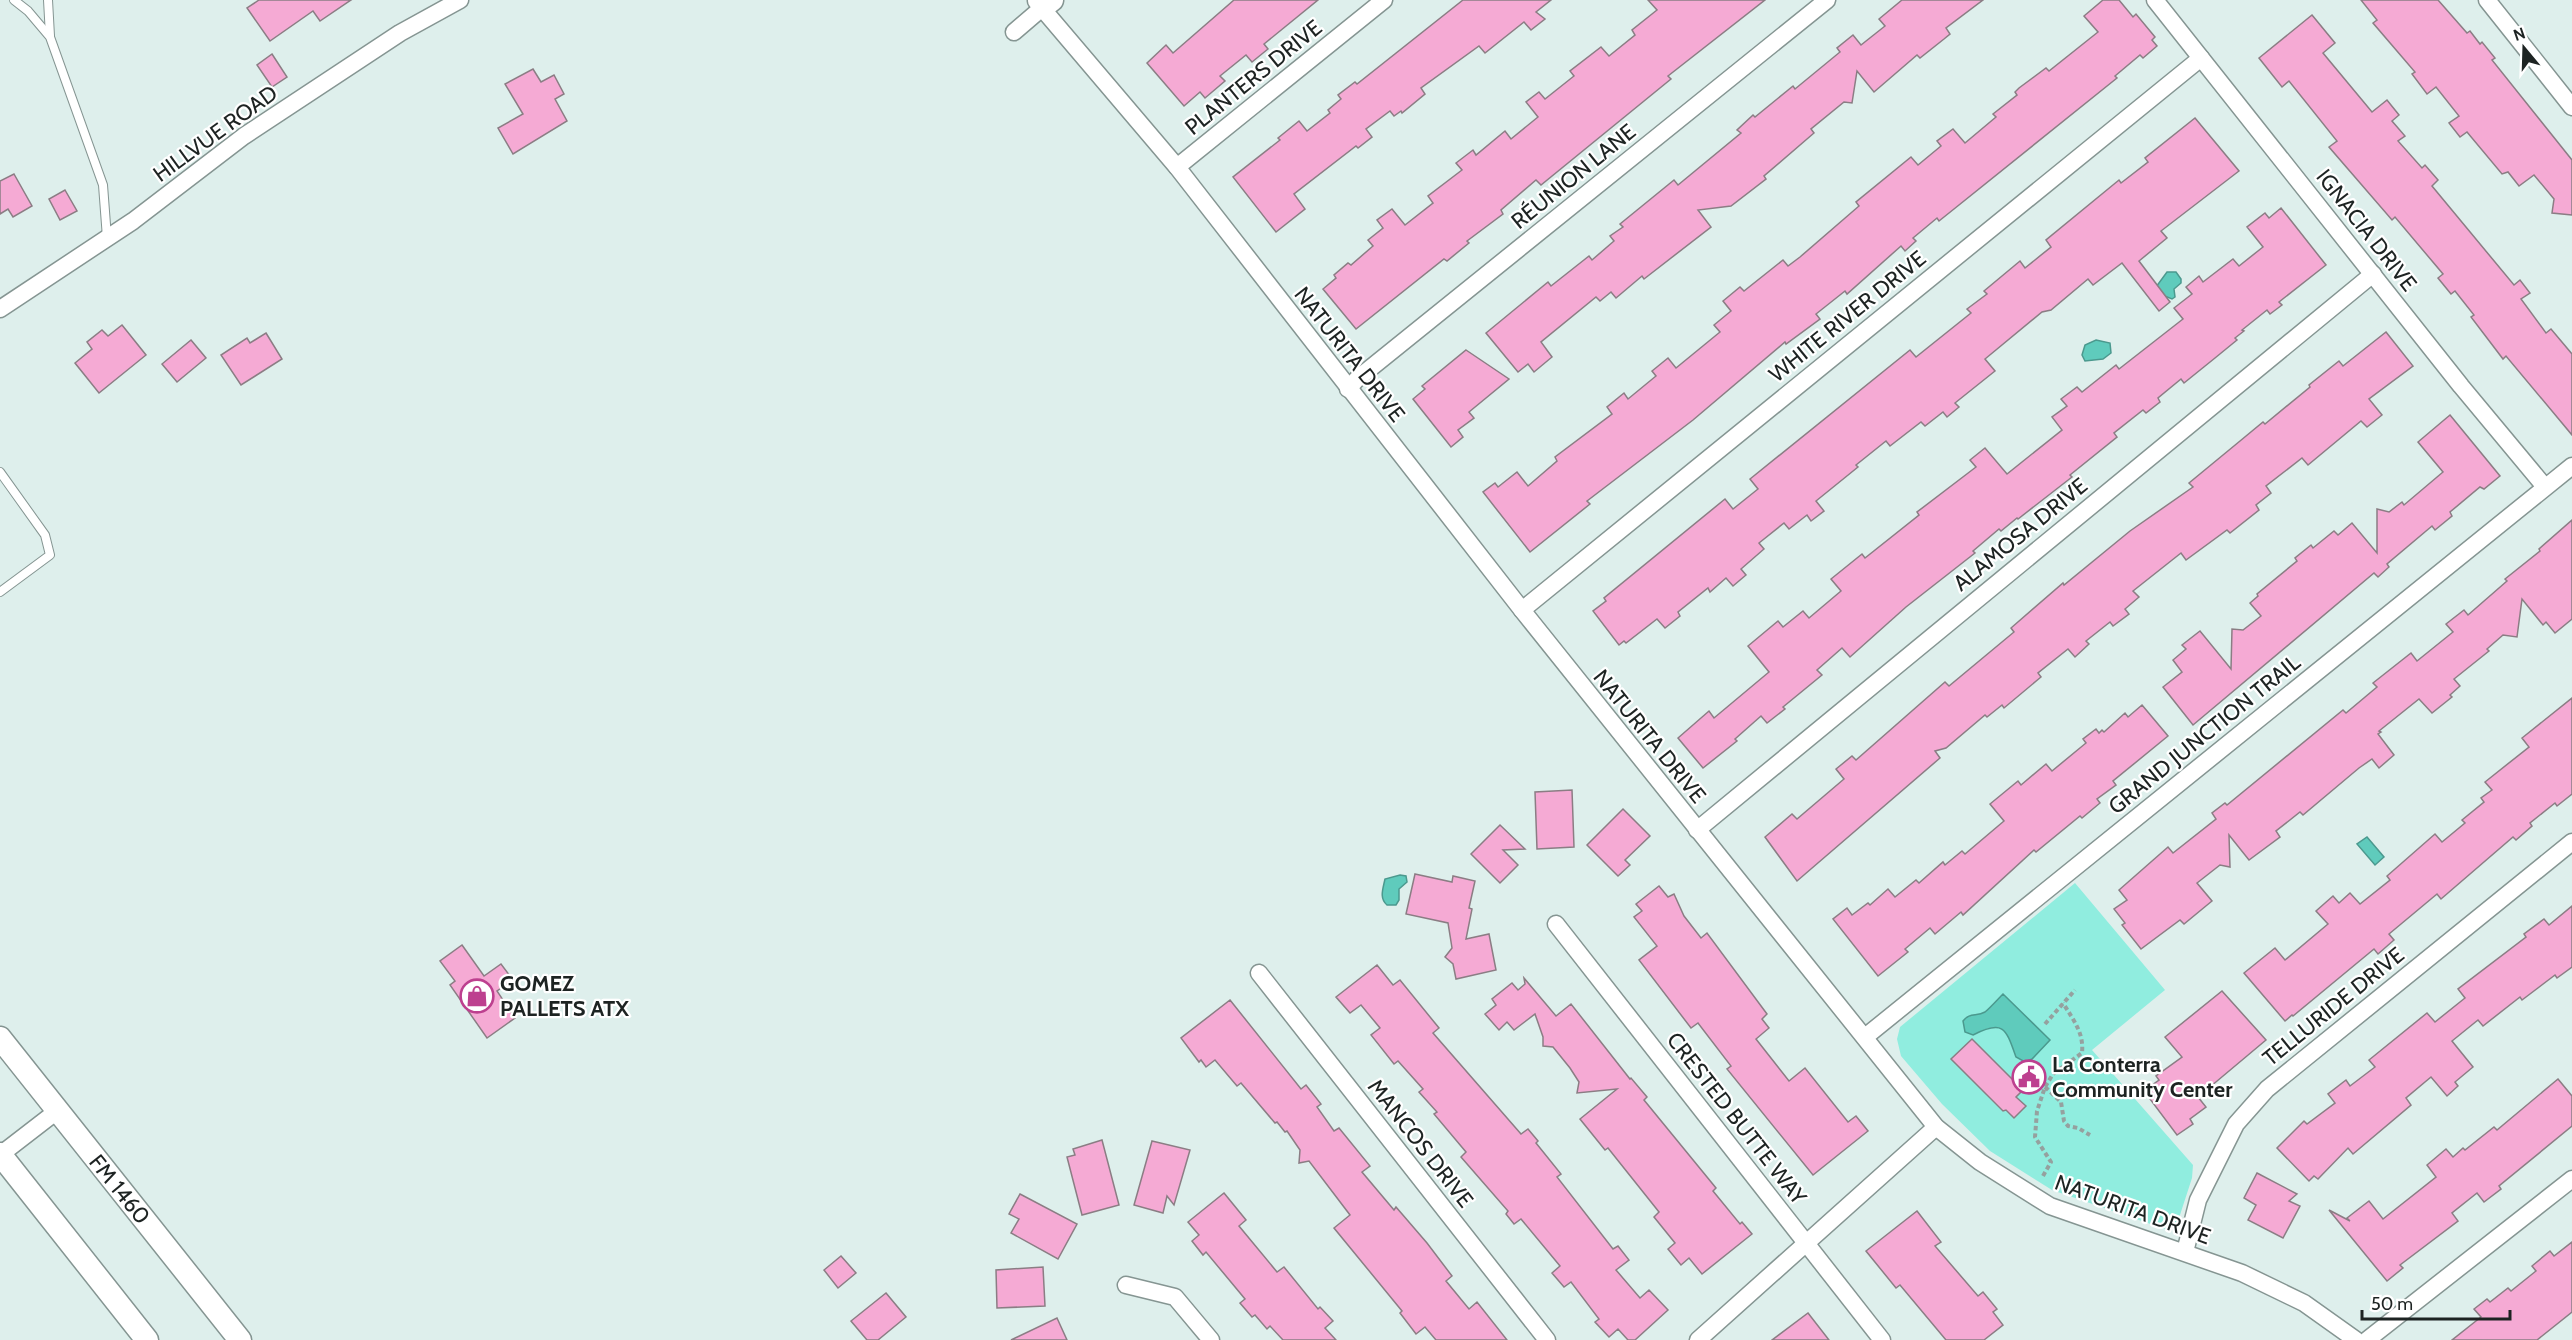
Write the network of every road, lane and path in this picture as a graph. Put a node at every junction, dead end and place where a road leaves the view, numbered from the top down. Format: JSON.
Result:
{"nodes":[{"id":1,"x":14,"y":0,"type":"edge"},
{"id":2,"x":48,"y":0,"type":"edge"},
{"id":3,"x":460,"y":0,"type":"edge"},
{"id":4,"x":1384,"y":0,"type":"edge"},
{"id":5,"x":1827,"y":0,"type":"edge"},
{"id":6,"x":2155,"y":0,"type":"edge"},
{"id":7,"x":2487,"y":0,"type":"edge"},
{"id":8,"x":1043,"y":3,"type":"edge"},
{"id":9,"x":1014,"y":32,"type":"dead end"},
{"id":10,"x":50,"y":37,"type":"junction"},
{"id":11,"x":2201,"y":58,"type":"junction"},
{"id":12,"x":2572,"y":107,"type":"edge"},
{"id":13,"x":1177,"y":167,"type":"junction"},
{"id":14,"x":108,"y":238,"type":"junction"},
{"id":15,"x":2373,"y":274,"type":"junction"},
{"id":16,"x":0,"y":309,"type":"edge"},
{"id":17,"x":1348,"y":389,"type":"junction"},
{"id":18,"x":2572,"y":466,"type":"edge"},
{"id":19,"x":0,"y":472,"type":"edge"},
{"id":20,"x":2545,"y":487,"type":"junction"},
{"id":21,"x":0,"y":592,"type":"edge"},
{"id":22,"x":1522,"y":610,"type":"junction"},
{"id":23,"x":1697,"y":830,"type":"junction"},
{"id":24,"x":2572,"y":842,"type":"edge"},
{"id":25,"x":1556,"y":924,"type":"dead end"},
{"id":26,"x":1259,"y":973,"type":"dead end"},
{"id":27,"x":2075,"y":990,"type":"dead end"},
{"id":28,"x":2063,"y":1003,"type":"junction"},
{"id":29,"x":2045,"y":1024,"type":"dead end"},
{"id":30,"x":1865,"y":1037,"type":"junction"},
{"id":31,"x":0,"y":1038,"type":"edge"},
{"id":32,"x":2045,"y":1087,"type":"junction"},
{"id":33,"x":57,"y":1111,"type":"junction"},
{"id":34,"x":1936,"y":1126,"type":"junction"},
{"id":35,"x":2090,"y":1135,"type":"dead end"},
{"id":36,"x":0,"y":1154,"type":"edge"},
{"id":37,"x":2043,"y":1176,"type":"dead end"},
{"id":38,"x":2572,"y":1179,"type":"edge"},
{"id":39,"x":1806,"y":1242,"type":"junction"},
{"id":40,"x":2185,"y":1252,"type":"junction"},
{"id":41,"x":1126,"y":1285,"type":"dead end"},
{"id":42,"x":147,"y":1340,"type":"edge"},
{"id":43,"x":240,"y":1340,"type":"edge"},
{"id":44,"x":1211,"y":1340,"type":"edge"},
{"id":45,"x":1547,"y":1340,"type":"edge"},
{"id":46,"x":1698,"y":1340,"type":"edge"},
{"id":47,"x":1882,"y":1340,"type":"edge"},
{"id":48,"x":2356,"y":1340,"type":"edge"},
{"id":49,"x":2367,"y":1340,"type":"edge"}],
"edges":[{"from":1,"to":10,"type":"lane"},
{"from":2,"to":10,"type":"lane"},
{"from":3,"to":14,"type":"street","name":"HILLVUE ROAD"},
{"from":4,"to":13,"type":"street","name":"PLANTERS DRIVE"},
{"from":5,"to":17,"type":"street","name":"RÉUNION LANE"},
{"from":6,"to":11,"type":"street","name":"IGNACIA DRIVE"},
{"from":7,"to":12,"type":"street"},
{"from":8,"to":9,"type":"street"},
{"from":8,"to":13,"type":"street","name":"NATURITA DRIVE"},
{"from":10,"to":14,"type":"lane"},
{"from":11,"to":15,"type":"street","name":"IGNACIA DRIVE"},
{"from":11,"to":22,"type":"street","name":"WHITE RIVER DRIVE"},
{"from":13,"to":17,"type":"street","name":"NATURITA DRIVE"},
{"from":14,"to":16,"type":"street","name":"HILLVUE ROAD"},
{"from":15,"to":20,"type":"street","name":"IGNACIA DRIVE"},
{"from":15,"to":23,"type":"street","name":"ALAMOSA DRIVE"},
{"from":17,"to":22,"type":"street","name":"NATURITA DRIVE"},
{"from":18,"to":20,"type":"street","name":"GRAND JUNCTION TRAIL"},
{"from":19,"to":21,"type":"lane"},
{"from":20,"to":30,"type":"street","name":"GRAND JUNCTION TRAIL"},
{"from":22,"to":23,"type":"street","name":"NATURITA DRIVE"},
{"from":23,"to":30,"type":"street","name":"NATURITA DRIVE"},
{"from":24,"to":40,"type":"street","name":"TELLURIDE DRIVE"},
{"from":25,"to":39,"type":"street","name":"CRESTED BUTTE WAY"},
{"from":26,"to":45,"type":"street","name":"MANCOS DRIVE"},
{"from":27,"to":28,"type":"path"},
{"from":28,"to":29,"type":"path"},
{"from":28,"to":32,"type":"path"},
{"from":30,"to":34,"type":"street","name":"NATURITA DRIVE"},
{"from":31,"to":33,"type":"main road","name":"FM 1460","number":"FM 1460"},
{"from":32,"to":35,"type":"path"},
{"from":32,"to":37,"type":"path"},
{"from":33,"to":36,"type":"street"},
{"from":33,"to":43,"type":"main road","name":"FM 1460","number":"FM 1460"},
{"from":34,"to":39,"type":"street"},
{"from":34,"to":40,"type":"street","name":"NATURITA DRIVE"},
{"from":36,"to":42,"type":"main road"},
{"from":38,"to":49,"type":"street"},
{"from":39,"to":46,"type":"street"},
{"from":39,"to":47,"type":"street","name":"CRESTED BUTTE WAY"},
{"from":40,"to":48,"type":"street","name":"NATURITA DRIVE"},
{"from":41,"to":44,"type":"street"}]}
